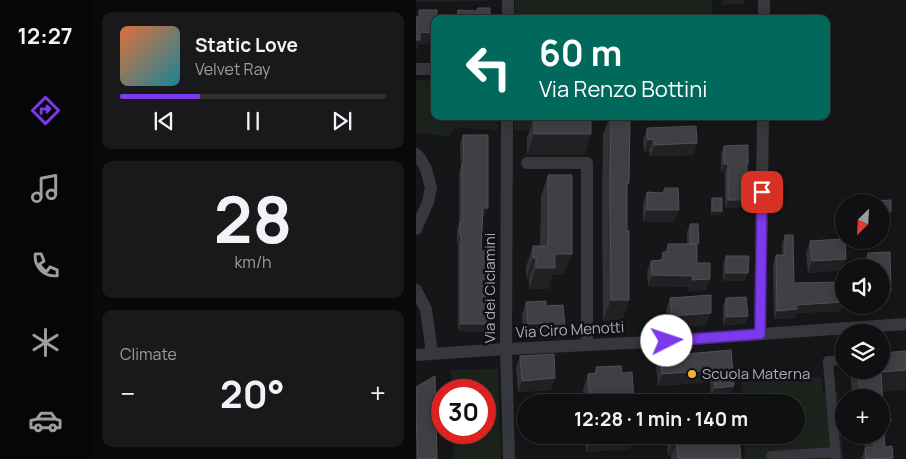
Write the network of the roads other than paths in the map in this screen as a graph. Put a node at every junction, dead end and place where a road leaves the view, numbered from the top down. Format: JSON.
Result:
{"nodes":[{"id":1,"x":508,"y":0,"type":"edge"},
{"id":2,"x":764,"y":0,"type":"edge"},
{"id":3,"x":508,"y":15,"type":"edge"},
{"id":4,"x":764,"y":15,"type":"edge"},
{"id":5,"x":416,"y":69,"type":"edge"},
{"id":6,"x":431,"y":69,"type":"edge"},
{"id":7,"x":507,"y":120,"type":"edge"},
{"id":8,"x":763,"y":120,"type":"edge"},
{"id":9,"x":416,"y":154,"type":"edge"},
{"id":10,"x":527,"y":163,"type":"dead end"},
{"id":11,"x":416,"y":229,"type":"edge"},
{"id":12,"x":416,"y":290,"type":"edge"},
{"id":13,"x":906,"y":324,"type":"edge"},
{"id":14,"x":760,"y":334,"type":"junction"},
{"id":15,"x":587,"y":345,"type":"junction"},
{"id":16,"x":506,"y":349,"type":"junction"},
{"id":17,"x":432,"y":354,"type":"junction"},
{"id":18,"x":416,"y":355,"type":"edge"},
{"id":19,"x":835,"y":361,"type":"edge"},
{"id":20,"x":771,"y":456,"type":"dead end"},
{"id":21,"x":836,"y":456,"type":"edge"},
{"id":22,"x":509,"y":459,"type":"edge"}],
"edges":[{"from":1,"to":3,"type":"street"},
{"from":2,"to":4,"type":"street"},
{"from":5,"to":6,"type":"street"},
{"from":7,"to":16,"type":"street","name":"Via dei Ciclamini"},
{"from":8,"to":14,"type":"street"},
{"from":9,"to":11,"type":"street"},
{"from":10,"to":15,"type":"street"},
{"from":12,"to":17,"type":"street"},
{"from":13,"to":14,"type":"street","name":"Via Ciro Menotti"},
{"from":14,"to":15,"type":"street","name":"Via Ciro Menotti"},
{"from":15,"to":16,"type":"street","name":"Via Ciro Menotti"},
{"from":16,"to":17,"type":"street","name":"Via Ciro Menotti"},
{"from":16,"to":22,"type":"street","name":"Via dei Ciclamini"},
{"from":17,"to":18,"type":"street","name":"Via Ciro Menotti"},
{"from":19,"to":21,"type":"street"},
{"from":20,"to":21,"type":"street"}]}
